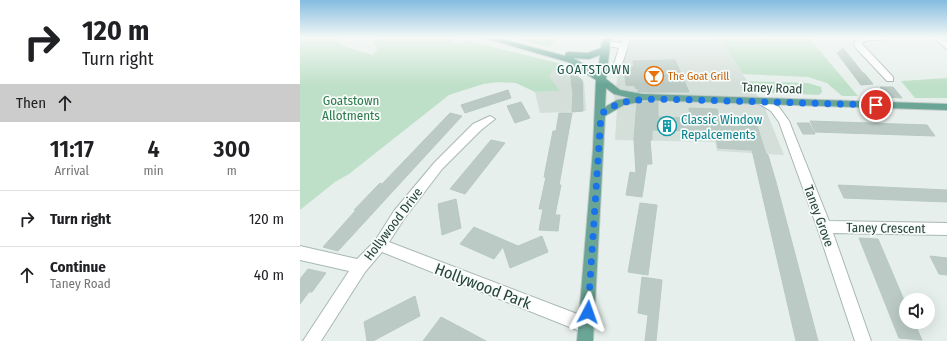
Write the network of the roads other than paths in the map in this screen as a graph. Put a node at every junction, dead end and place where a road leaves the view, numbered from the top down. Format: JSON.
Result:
{"nodes":[{"id":1,"x":550,"y":53,"type":"joint"},
{"id":2,"x":591,"y":53,"type":"edge"},
{"id":3,"x":604,"y":53,"type":"edge"},
{"id":4,"x":622,"y":53,"type":"edge"},
{"id":5,"x":865,"y":53,"type":"edge"},
{"id":6,"x":618,"y":64,"type":"dead end"},
{"id":7,"x":890,"y":79,"type":"dead end"},
{"id":8,"x":601,"y":80,"type":"junction"},
{"id":9,"x":659,"y":99,"type":"junction"},
{"id":10,"x":761,"y":102,"type":"junction"},
{"id":11,"x":947,"y":107,"type":"edge"},
{"id":12,"x":601,"y":114,"type":"junction"},
{"id":13,"x":490,"y":119,"type":"dead end"},
{"id":14,"x":824,"y":227,"type":"junction"},
{"id":15,"x":947,"y":229,"type":"edge"},
{"id":16,"x":380,"y":245,"type":"junction"},
{"id":17,"x":300,"y":253,"type":"edge"},
{"id":18,"x":360,"y":267,"type":"junction"},
{"id":19,"x":586,"y":334,"type":"edge"},
{"id":20,"x":311,"y":341,"type":"edge"},
{"id":21,"x":863,"y":341,"type":"edge"}],
"edges":[{"from":1,"to":2,"type":"main road"},
{"from":1,"to":8,"type":"main road","name":"Taney Road"},
{"from":3,"to":8,"type":"main road"},
{"from":4,"to":6,"type":"street"},
{"from":5,"to":7,"type":"street"},
{"from":8,"to":9,"type":"main road","name":"Taney Road"},
{"from":8,"to":12,"type":"main road"},
{"from":9,"to":10,"type":"main road","name":"Taney Road"},
{"from":9,"to":12,"type":"main road"},
{"from":10,"to":11,"type":"main road","name":"Taney Road"},
{"from":10,"to":14,"type":"street","name":"Taney Grove"},
{"from":12,"to":19,"type":"main road"},
{"from":13,"to":16,"type":"street","name":"Hollywood Drive"},
{"from":14,"to":15,"type":"street","name":"Taney Crescent"},
{"from":14,"to":21,"type":"street","name":"Taney Grove"},
{"from":16,"to":18,"type":"street","name":"Hollywood Drive"},
{"from":16,"to":19,"type":"street","name":"Hollywood Park"},
{"from":17,"to":18,"type":"street"},
{"from":18,"to":20,"type":"street","name":"Hollywood Drive"}]}
